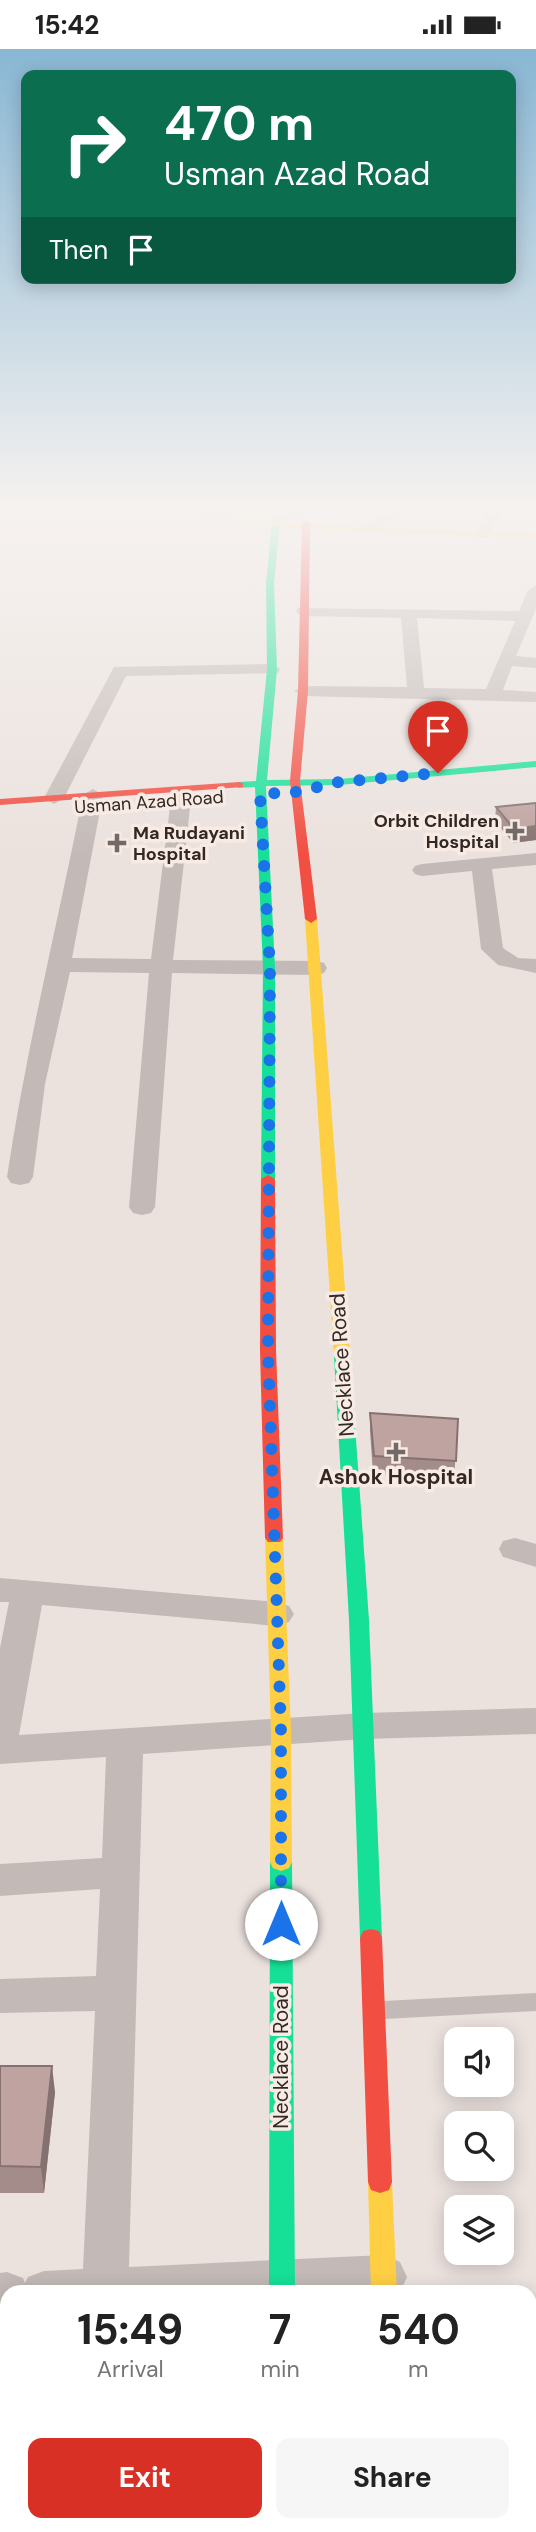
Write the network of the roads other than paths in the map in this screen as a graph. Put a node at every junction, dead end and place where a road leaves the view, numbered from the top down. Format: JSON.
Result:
{"nodes":[{"id":1,"x":271,"y":624,"type":"edge"},
{"id":2,"x":304,"y":624,"type":"edge"},
{"id":3,"x":410,"y":624,"type":"edge"},
{"id":4,"x":523,"y":624,"type":"edge"},
{"id":5,"x":517,"y":635,"type":"junction"},
{"id":6,"x":536,"y":637,"type":"edge"},
{"id":7,"x":506,"y":660,"type":"junction"},
{"id":8,"x":536,"y":663,"type":"edge"},
{"id":9,"x":272,"y":669,"type":"junction"},
{"id":10,"x":303,"y":691,"type":"junction"},
{"id":11,"x":416,"y":693,"type":"junction"},
{"id":12,"x":492,"y":694,"type":"junction"},
{"id":13,"x":536,"y":698,"type":"edge"},
{"id":14,"x":536,"y":764,"type":"edge"},
{"id":15,"x":296,"y":787,"type":"junction"},
{"id":16,"x":261,"y":789,"type":"junction"},
{"id":17,"x":54,"y":798,"type":"junction"},
{"id":18,"x":181,"y":799,"type":"junction"},
{"id":19,"x":92,"y":800,"type":"junction"},
{"id":20,"x":0,"y":802,"type":"edge"},
{"id":21,"x":0,"y":812,"type":"edge"},
{"id":22,"x":536,"y":859,"type":"edge"},
{"id":23,"x":481,"y":864,"type":"junction"},
{"id":24,"x":422,"y":870,"type":"dead end"},
{"id":25,"x":60,"y":965,"type":"junction"},
{"id":26,"x":536,"y":966,"type":"edge"},
{"id":27,"x":161,"y":967,"type":"junction"},
{"id":28,"x":270,"y":968,"type":"junction"},
{"id":29,"x":316,"y":968,"type":"junction"},
{"id":30,"x":20,"y":1177,"type":"dead end"},
{"id":31,"x":142,"y":1207,"type":"dead end"},
{"id":32,"x":14,"y":1591,"type":"edge"},
{"id":33,"x":277,"y":1613,"type":"junction"},
{"id":34,"x":536,"y":1721,"type":"edge"},
{"id":35,"x":365,"y":1726,"type":"junction"},
{"id":36,"x":281,"y":1731,"type":"junction"},
{"id":37,"x":0,"y":1738,"type":"edge"},
{"id":38,"x":125,"y":1742,"type":"junction"},
{"id":39,"x":0,"y":1750,"type":"edge"},
{"id":40,"x":120,"y":1872,"type":"junction"},
{"id":41,"x":0,"y":1880,"type":"edge"},
{"id":42,"x":116,"y":1993,"type":"junction"},
{"id":43,"x":0,"y":1996,"type":"edge"},
{"id":44,"x":536,"y":2002,"type":"edge"},
{"id":45,"x":375,"y":2011,"type":"junction"},
{"id":46,"x":106,"y":2285,"type":"edge"},
{"id":47,"x":281,"y":2285,"type":"edge"},
{"id":48,"x":384,"y":2285,"type":"edge"}],
"edges":[{"from":1,"to":9,"type":"main road","name":"Necklace Road"},
{"from":2,"to":10,"type":"main road","name":"Necklace Road"},
{"from":3,"to":11,"type":"street"},
{"from":4,"to":5,"type":"street"},
{"from":5,"to":6,"type":"street"},
{"from":5,"to":7,"type":"street"},
{"from":7,"to":8,"type":"street"},
{"from":7,"to":12,"type":"street"},
{"from":9,"to":16,"type":"main road","name":"Necklace Road"},
{"from":9,"to":17,"type":"street"},
{"from":10,"to":11,"type":"street"},
{"from":10,"to":15,"type":"main road","name":"Necklace Road"},
{"from":11,"to":12,"type":"street"},
{"from":12,"to":13,"type":"street"},
{"from":14,"to":15,"type":"main road","name":"Usman Azad Road"},
{"from":15,"to":16,"type":"main road","name":"Usman Azad Road"},
{"from":15,"to":29,"type":"main road","name":"Necklace Road"},
{"from":16,"to":18,"type":"main road","name":"Usman Azad Road"},
{"from":16,"to":19,"type":"main road","name":"Usman Azad Road"},
{"from":16,"to":28,"type":"main road","name":"Necklace Road"},
{"from":17,"to":19,"type":"main road","name":"Usman Azad Road"},
{"from":17,"to":20,"type":"main road","name":"Usman Azad Road"},
{"from":18,"to":19,"type":"main road","name":"Usman Azad Road"},
{"from":18,"to":27,"type":"street"},
{"from":19,"to":21,"type":"main road","name":"Usman Azad Road"},
{"from":19,"to":25,"type":"street"},
{"from":22,"to":23,"type":"street"},
{"from":23,"to":24,"type":"street"},
{"from":23,"to":26,"type":"street"},
{"from":25,"to":27,"type":"street"},
{"from":25,"to":30,"type":"street"},
{"from":27,"to":28,"type":"street"},
{"from":27,"to":31,"type":"street"},
{"from":28,"to":29,"type":"street"},
{"from":28,"to":33,"type":"main road","name":"Necklace Road"},
{"from":29,"to":35,"type":"main road","name":"Necklace Road"},
{"from":32,"to":33,"type":"street"},
{"from":32,"to":37,"type":"street"},
{"from":33,"to":36,"type":"main road","name":"Necklace Road"},
{"from":34,"to":35,"type":"street"},
{"from":35,"to":36,"type":"street"},
{"from":35,"to":45,"type":"main road","name":"Necklace Road"},
{"from":36,"to":38,"type":"street"},
{"from":36,"to":47,"type":"main road","name":"Necklace Road"},
{"from":38,"to":39,"type":"street"},
{"from":38,"to":40,"type":"street"},
{"from":40,"to":41,"type":"street"},
{"from":40,"to":42,"type":"street"},
{"from":42,"to":43,"type":"street"},
{"from":42,"to":46,"type":"street"},
{"from":44,"to":45,"type":"lane"},
{"from":45,"to":48,"type":"main road","name":"Necklace Road"}]}
